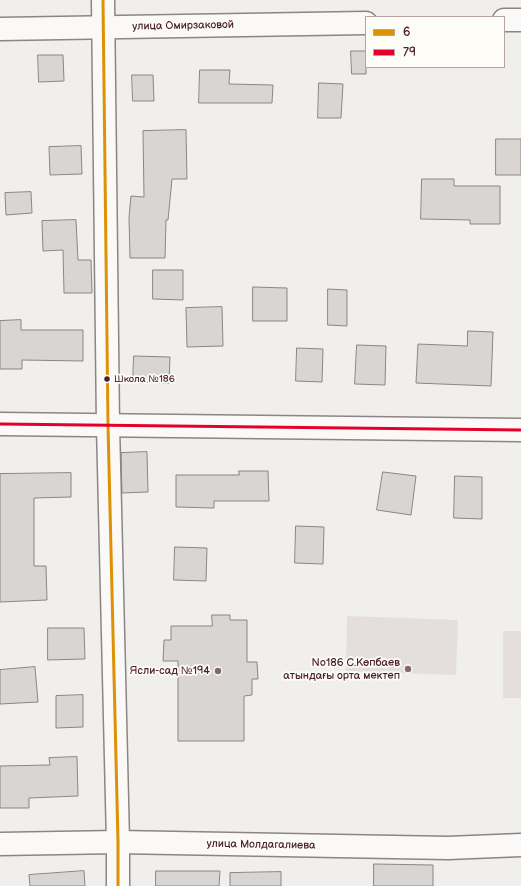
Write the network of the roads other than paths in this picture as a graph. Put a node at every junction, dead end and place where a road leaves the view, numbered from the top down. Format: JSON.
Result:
{"nodes":[{"id":1,"x":103,"y":0,"type":"edge"},
{"id":2,"x":505,"y":20,"type":"edge"},
{"id":3,"x":521,"y":20,"type":"edge"},
{"id":4,"x":365,"y":23,"type":"edge"},
{"id":5,"x":103,"y":28,"type":"junction"},
{"id":6,"x":0,"y":29,"type":"edge"},
{"id":7,"x":0,"y":424,"type":"edge"},
{"id":8,"x":108,"y":424,"type":"junction"},
{"id":9,"x":521,"y":430,"type":"edge"},
{"id":10,"x":118,"y":842,"type":"junction"},
{"id":11,"x":0,"y":844,"type":"edge"},
{"id":12,"x":521,"y":845,"type":"edge"},
{"id":13,"x":118,"y":886,"type":"edge"}],
"edges":[{"from":1,"to":5,"type":"street"},
{"from":2,"to":3,"type":"street"},
{"from":4,"to":5,"type":"street","name":"улица Омирзаковой"},
{"from":5,"to":6,"type":"street","name":"улица Омирзаковой"},
{"from":5,"to":8,"type":"street"},
{"from":7,"to":8,"type":"street"},
{"from":8,"to":9,"type":"street"},
{"from":8,"to":10,"type":"street"},
{"from":10,"to":11,"type":"street","name":"улица Молдагалиева"},
{"from":10,"to":12,"type":"street","name":"улица Молдагалиева"},
{"from":10,"to":13,"type":"street"}]}
